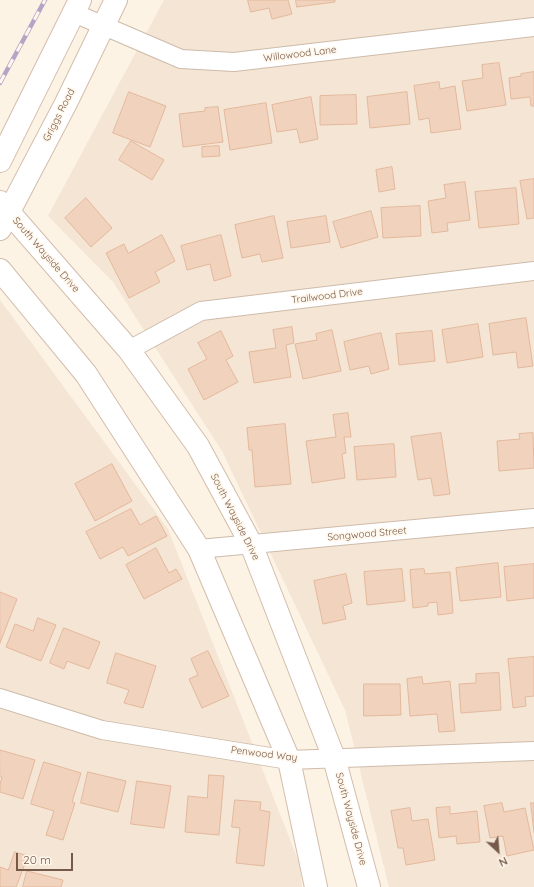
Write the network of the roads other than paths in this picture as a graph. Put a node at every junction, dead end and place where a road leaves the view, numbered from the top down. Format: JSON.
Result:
{"nodes":[{"id":1,"x":116,"y":0,"type":"edge"},
{"id":2,"x":77,"y":6,"type":"edge"},
{"id":3,"x":103,"y":26,"type":"junction"},
{"id":4,"x":534,"y":27,"type":"edge"},
{"id":5,"x":0,"y":161,"type":"edge"},
{"id":6,"x":3,"y":214,"type":"edge"},
{"id":7,"x":0,"y":270,"type":"edge"},
{"id":8,"x":534,"y":271,"type":"edge"},
{"id":9,"x":128,"y":350,"type":"junction"},
{"id":10,"x":534,"y":518,"type":"edge"},
{"id":11,"x":251,"y":544,"type":"junction"},
{"id":12,"x":199,"y":550,"type":"junction"},
{"id":13,"x":0,"y":698,"type":"edge"},
{"id":14,"x":534,"y":751,"type":"edge"},
{"id":15,"x":334,"y":758,"type":"junction"},
{"id":16,"x":289,"y":760,"type":"junction"},
{"id":17,"x":316,"y":887,"type":"edge"},
{"id":18,"x":370,"y":887,"type":"edge"}],
"edges":[{"from":1,"to":3,"type":"main road","name":"Griggs Road"},
{"from":2,"to":3,"type":"street","name":"Willowood Lane"},
{"from":2,"to":5,"type":"main road"},
{"from":3,"to":4,"type":"street","name":"Willowood Lane"},
{"from":3,"to":6,"type":"main road","name":"Griggs Road"},
{"from":6,"to":9,"type":"main road","name":"South Wayside Drive"},
{"from":7,"to":12,"type":"main road"},
{"from":8,"to":9,"type":"street","name":"Trailwood Drive"},
{"from":9,"to":11,"type":"main road","name":"South Wayside Drive"},
{"from":10,"to":11,"type":"street","name":"Songwood Street"},
{"from":11,"to":12,"type":"street","name":"Songwood Street"},
{"from":11,"to":15,"type":"main road","name":"South Wayside Drive"},
{"from":12,"to":16,"type":"main road"},
{"from":13,"to":16,"type":"street","name":"Penwood Way"},
{"from":14,"to":15,"type":"street","name":"Penwood Way"},
{"from":15,"to":16,"type":"street","name":"Penwood Way"},
{"from":15,"to":18,"type":"main road","name":"South Wayside Drive"},
{"from":16,"to":17,"type":"main road"}]}
